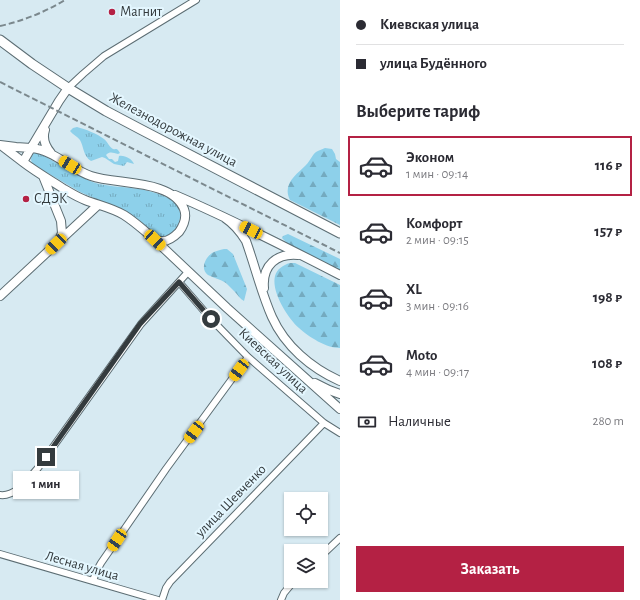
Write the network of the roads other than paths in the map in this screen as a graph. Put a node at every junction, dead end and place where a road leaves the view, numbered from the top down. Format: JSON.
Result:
{"nodes":[{"id":1,"x":196,"y":0,"type":"edge"},
{"id":2,"x":0,"y":40,"type":"edge"},
{"id":3,"x":68,"y":88,"type":"junction"},
{"id":4,"x":47,"y":123,"type":"junction"},
{"id":5,"x":0,"y":145,"type":"edge"},
{"id":6,"x":31,"y":148,"type":"junction"},
{"id":7,"x":53,"y":155,"type":"junction"},
{"id":8,"x":23,"y":162,"type":"junction"},
{"id":9,"x":43,"y":176,"type":"junction"},
{"id":10,"x":172,"y":194,"type":"junction"},
{"id":11,"x":98,"y":205,"type":"junction"},
{"id":12,"x":225,"y":218,"type":"junction"},
{"id":13,"x":340,"y":233,"type":"edge"},
{"id":14,"x":155,"y":240,"type":"junction"},
{"id":15,"x":56,"y":244,"type":"junction"},
{"id":16,"x":303,"y":256,"type":"junction"},
{"id":17,"x":188,"y":272,"type":"junction"},
{"id":18,"x":340,"y":275,"type":"edge"},
{"id":19,"x":179,"y":282,"type":"junction"},
{"id":20,"x":0,"y":296,"type":"edge"},
{"id":21,"x":266,"y":302,"type":"junction"},
{"id":22,"x":248,"y":357,"type":"junction"},
{"id":23,"x":300,"y":373,"type":"junction"},
{"id":24,"x":340,"y":381,"type":"edge"},
{"id":25,"x":340,"y":394,"type":"edge"},
{"id":26,"x":340,"y":409,"type":"edge"},
{"id":27,"x":324,"y":423,"type":"junction"},
{"id":28,"x":340,"y":433,"type":"edge"},
{"id":29,"x":0,"y":495,"type":"edge"},
{"id":30,"x":340,"y":538,"type":"edge"},
{"id":31,"x":328,"y":549,"type":"edge"},
{"id":32,"x":0,"y":554,"type":"edge"},
{"id":33,"x":93,"y":581,"type":"junction"},
{"id":34,"x":288,"y":588,"type":"edge"},
{"id":35,"x":158,"y":600,"type":"edge"},
{"id":36,"x":162,"y":600,"type":"edge"},
{"id":37,"x":281,"y":600,"type":"edge"}],
"edges":[{"from":1,"to":3,"type":"street"},
{"from":2,"to":3,"type":"main road","name":"Железнодорожная улица"},
{"from":3,"to":4,"type":"street"},
{"from":3,"to":13,"type":"main road","name":"Железнодорожная улица"},
{"from":4,"to":6,"type":"street"},
{"from":4,"to":7,"type":"street"},
{"from":5,"to":6,"type":"street"},
{"from":5,"to":8,"type":"street"},
{"from":6,"to":7,"type":"street"},
{"from":6,"to":8,"type":"street"},
{"from":7,"to":10,"type":"street"},
{"from":8,"to":9,"type":"street"},
{"from":9,"to":11,"type":"street"},
{"from":9,"to":15,"type":"street"},
{"from":10,"to":12,"type":"street"},
{"from":10,"to":14,"type":"street"},
{"from":11,"to":14,"type":"street"},
{"from":11,"to":15,"type":"street"},
{"from":12,"to":16,"type":"street"},
{"from":12,"to":21,"type":"street"},
{"from":14,"to":17,"type":"street"},
{"from":15,"to":20,"type":"street"},
{"from":16,"to":18,"type":"street"},
{"from":16,"to":21,"type":"street"},
{"from":17,"to":19,"type":"street"},
{"from":17,"to":23,"type":"street"},
{"from":19,"to":22,"type":"street","name":"Киевская улица"},
{"from":19,"to":29,"type":"street"},
{"from":21,"to":24,"type":"street"},
{"from":22,"to":27,"type":"street","name":"Киевская улица"},
{"from":22,"to":33,"type":"street"},
{"from":23,"to":25,"type":"street"},
{"from":23,"to":26,"type":"street"},
{"from":27,"to":28,"type":"street","name":"Киевская улица"},
{"from":27,"to":36,"type":"street","name":"улица Шевченко"},
{"from":30,"to":31,"type":"street"},
{"from":32,"to":33,"type":"street","name":"Лесная улица"},
{"from":33,"to":35,"type":"street","name":"Лесная улица"},
{"from":34,"to":37,"type":"street"}]}
